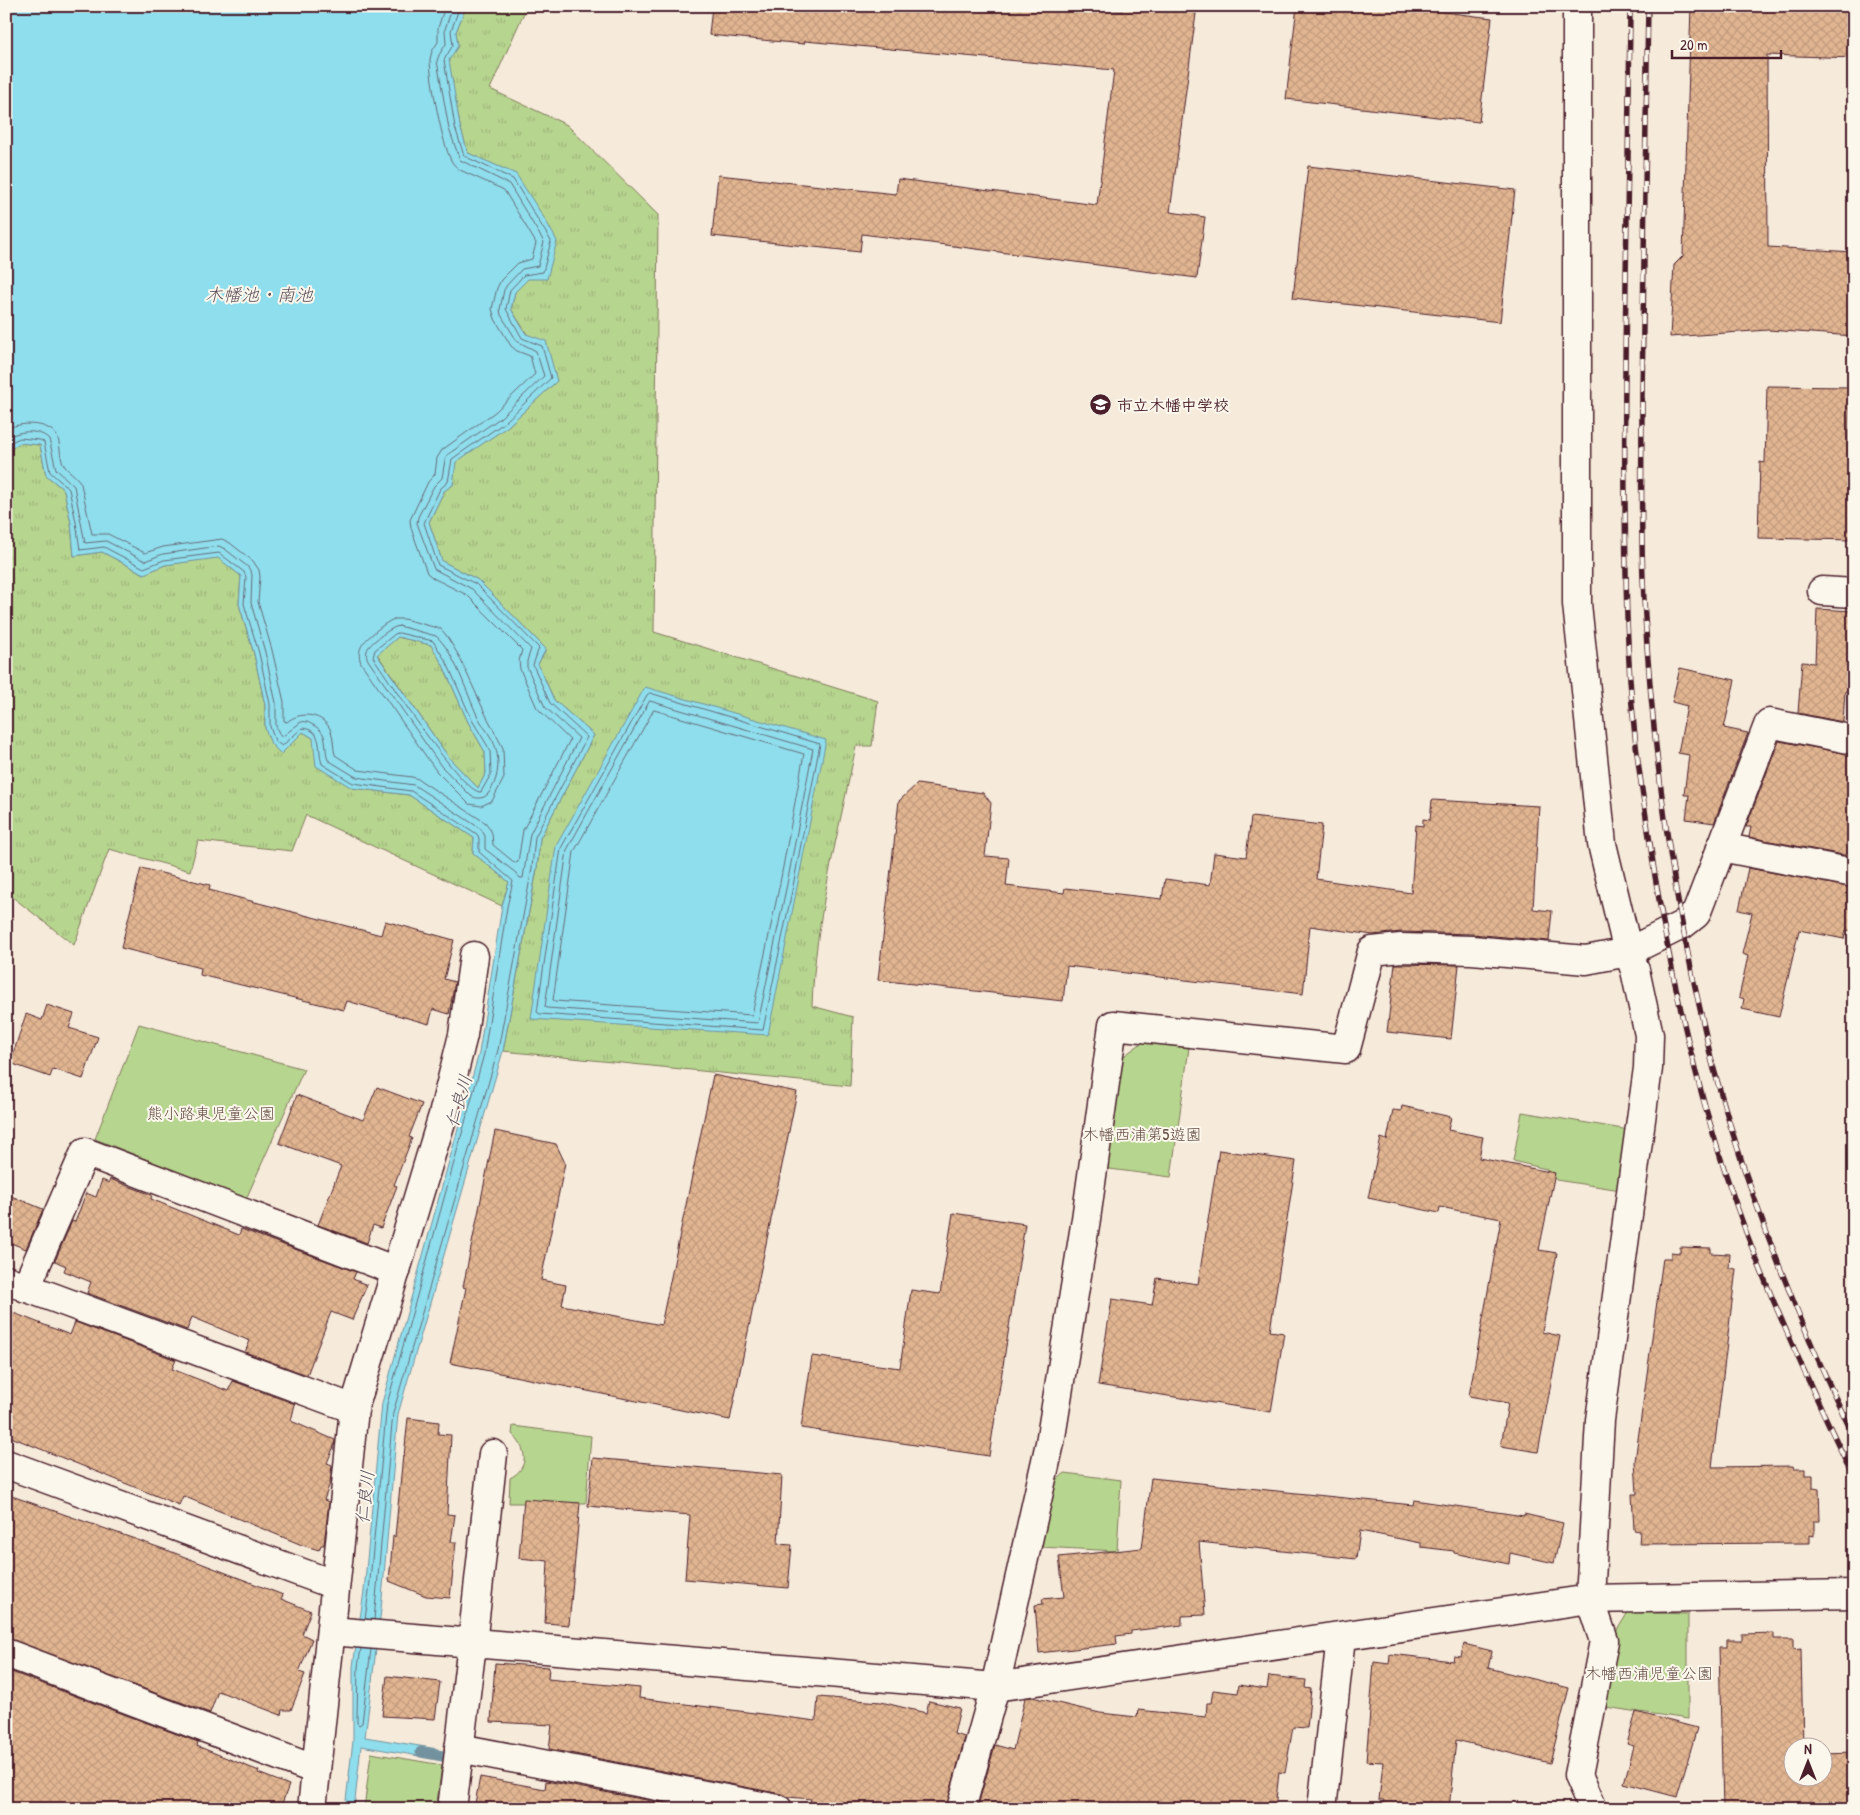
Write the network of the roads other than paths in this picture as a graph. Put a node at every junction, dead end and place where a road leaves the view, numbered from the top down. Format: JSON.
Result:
{"nodes":[{"id":1,"x":1577,"y":6,"type":"edge"},
{"id":2,"x":1822,"y":591,"type":"dead end"},
{"id":3,"x":1854,"y":593,"type":"edge"},
{"id":4,"x":1854,"y":740,"type":"edge"},
{"id":5,"x":1721,"y":847,"type":"junction"},
{"id":6,"x":1854,"y":873,"type":"edge"},
{"id":7,"x":1628,"y":952,"type":"junction"},
{"id":8,"x":474,"y":956,"type":"dead end"},
{"id":9,"x":396,"y":1271,"type":"junction"},
{"id":10,"x":16,"y":1284,"type":"edge"},
{"id":11,"x":354,"y":1409,"type":"junction"},
{"id":12,"x":493,"y":1454,"type":"dead end"},
{"id":13,"x":6,"y":1464,"type":"edge"},
{"id":14,"x":335,"y":1586,"type":"junction"},
{"id":15,"x":1854,"y":1594,"type":"edge"},
{"id":16,"x":1590,"y":1599,"type":"junction"},
{"id":17,"x":338,"y":1632,"type":"junction"},
{"id":18,"x":1341,"y":1637,"type":"junction"},
{"id":19,"x":472,"y":1644,"type":"junction"},
{"id":20,"x":6,"y":1653,"type":"edge"},
{"id":21,"x":995,"y":1687,"type":"junction"},
{"id":22,"x":460,"y":1749,"type":"junction"},
{"id":23,"x":316,"y":1770,"type":"junction"},
{"id":24,"x":454,"y":1796,"type":"edge"},
{"id":25,"x":312,"y":1809,"type":"edge"},
{"id":26,"x":778,"y":1809,"type":"edge"},
{"id":27,"x":960,"y":1809,"type":"edge"},
{"id":28,"x":1322,"y":1809,"type":"edge"},
{"id":29,"x":1593,"y":1809,"type":"edge"}],
"edges":[{"from":1,"to":7,"type":"street"},
{"from":2,"to":3,"type":"street"},
{"from":4,"to":5,"type":"street"},
{"from":5,"to":6,"type":"street"},
{"from":5,"to":7,"type":"street"},
{"from":7,"to":16,"type":"street"},
{"from":7,"to":21,"type":"street"},
{"from":8,"to":9,"type":"street"},
{"from":9,"to":10,"type":"street"},
{"from":9,"to":11,"type":"street"},
{"from":10,"to":11,"type":"street"},
{"from":11,"to":14,"type":"street"},
{"from":12,"to":19,"type":"street"},
{"from":13,"to":14,"type":"street"},
{"from":14,"to":17,"type":"street"},
{"from":15,"to":16,"type":"street"},
{"from":16,"to":18,"type":"street"},
{"from":16,"to":29,"type":"street"},
{"from":17,"to":19,"type":"street"},
{"from":17,"to":23,"type":"street"},
{"from":18,"to":21,"type":"street"},
{"from":18,"to":28,"type":"street"},
{"from":19,"to":21,"type":"street"},
{"from":19,"to":22,"type":"street"},
{"from":20,"to":23,"type":"street"},
{"from":21,"to":27,"type":"street"},
{"from":22,"to":24,"type":"street"},
{"from":22,"to":26,"type":"street"},
{"from":23,"to":25,"type":"street"}]}
